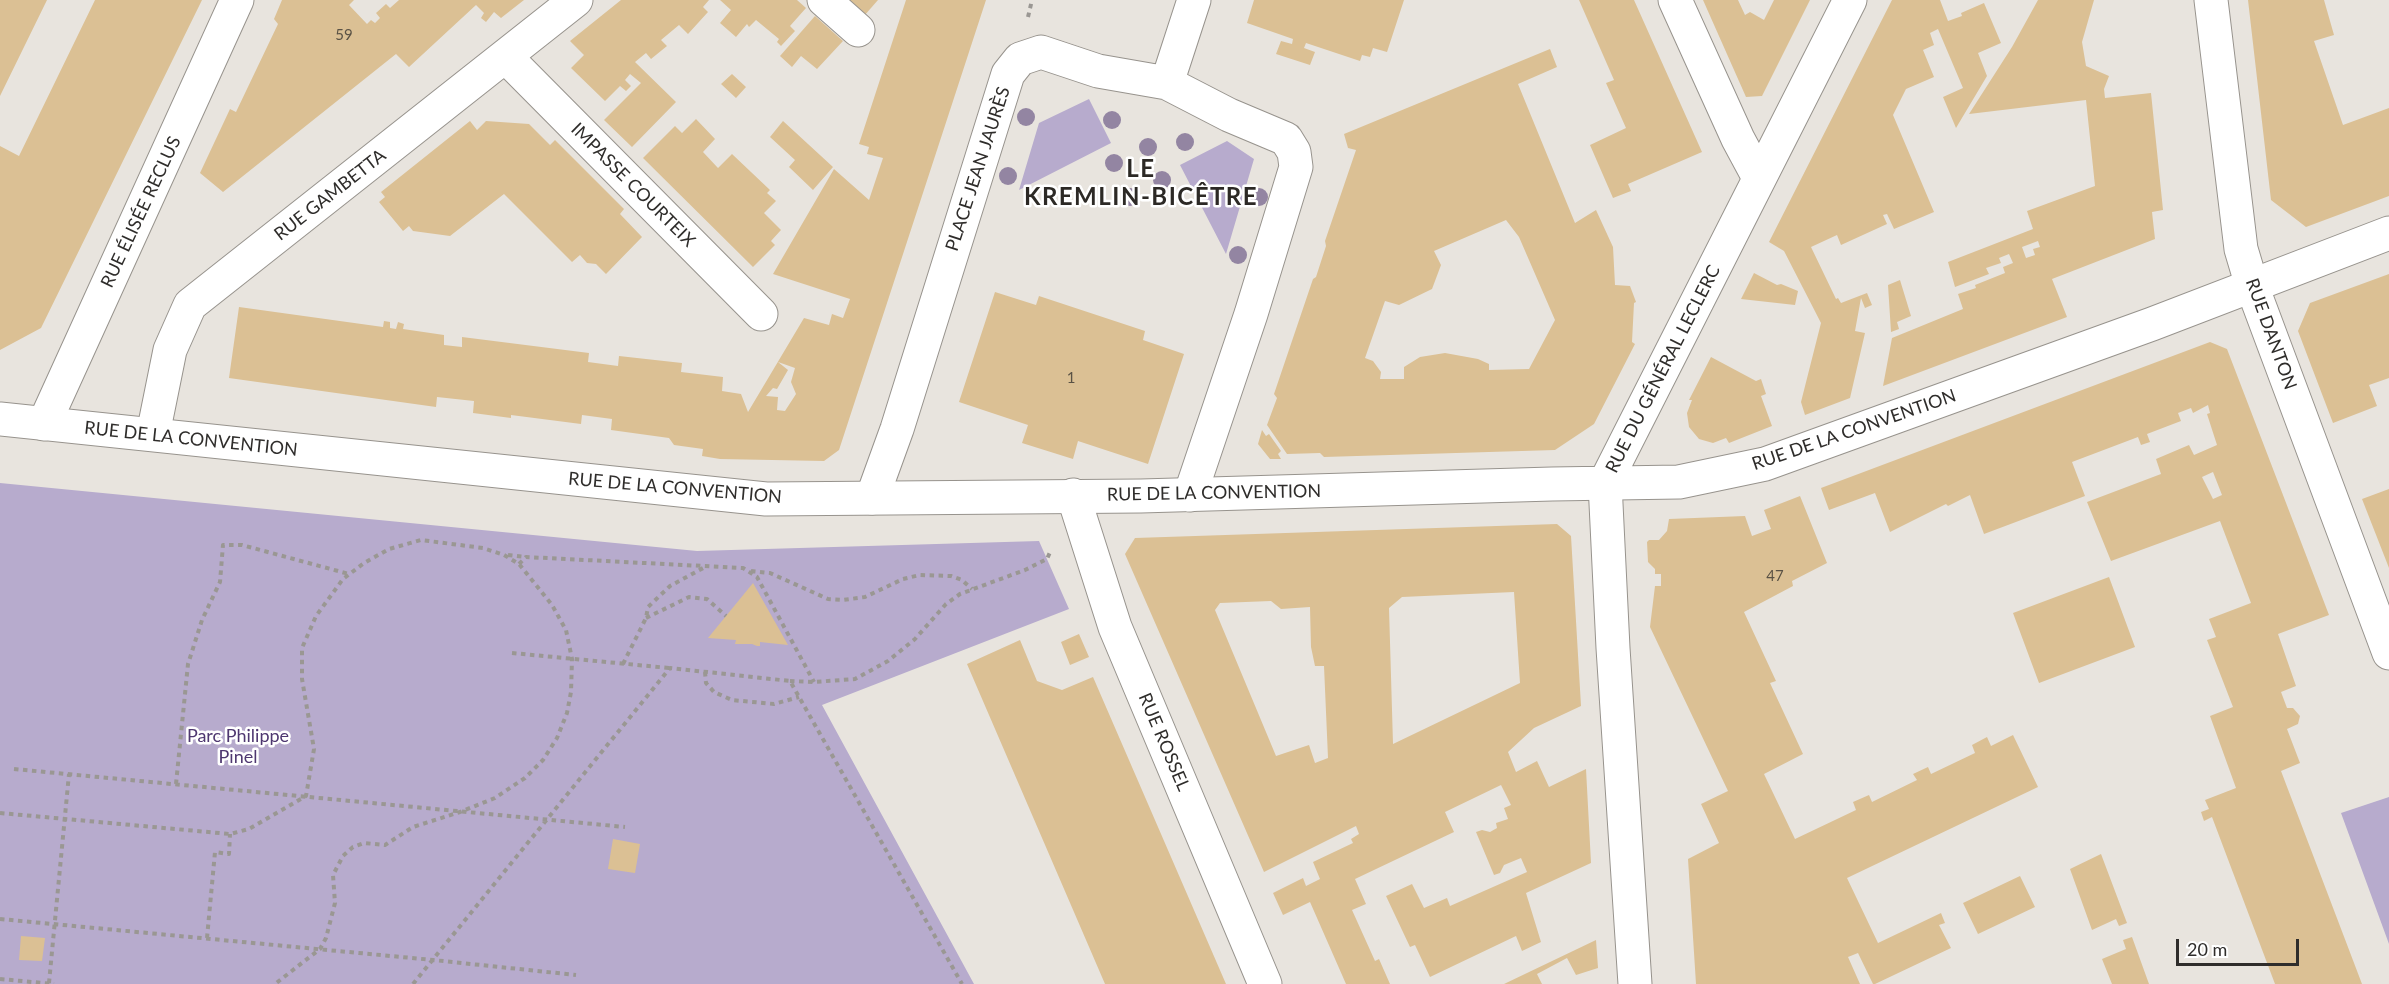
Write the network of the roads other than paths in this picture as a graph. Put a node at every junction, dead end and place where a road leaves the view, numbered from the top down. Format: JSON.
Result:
{"nodes":[{"id":1,"x":237,"y":0,"type":"edge"},
{"id":2,"x":576,"y":0,"type":"edge"},
{"id":3,"x":824,"y":0,"type":"edge"},
{"id":4,"x":1194,"y":0,"type":"edge"},
{"id":5,"x":1675,"y":0,"type":"edge"},
{"id":6,"x":1850,"y":0,"type":"edge"},
{"id":7,"x":2211,"y":0,"type":"edge"},
{"id":8,"x":858,"y":30,"type":"dead end"},
{"id":9,"x":506,"y":57,"type":"junction"},
{"id":10,"x":1167,"y":82,"type":"junction"},
{"id":11,"x":1759,"y":178,"type":"junction"},
{"id":12,"x":2389,"y":233,"type":"edge"},
{"id":13,"x":2252,"y":286,"type":"junction"},
{"id":14,"x":761,"y":314,"type":"dead end"},
{"id":15,"x":0,"y":419,"type":"edge"},
{"id":16,"x":44,"y":424,"type":"junction"},
{"id":17,"x":153,"y":434,"type":"junction"},
{"id":18,"x":1605,"y":483,"type":"junction"},
{"id":19,"x":1074,"y":495,"type":"junction"},
{"id":20,"x":1190,"y":495,"type":"junction"},
{"id":21,"x":872,"y":498,"type":"junction"},
{"id":22,"x":2389,"y":653,"type":"edge"},
{"id":23,"x":1265,"y":984,"type":"edge"},
{"id":24,"x":1635,"y":984,"type":"edge"}],
"edges":[{"from":1,"to":16,"type":"street","name":"RUE ÉLISÉE RECLUS"},
{"from":2,"to":9,"type":"street","name":"RUE GAMBETTA"},
{"from":3,"to":8,"type":"street"},
{"from":4,"to":10,"type":"street"},
{"from":5,"to":11,"type":"street"},
{"from":6,"to":11,"type":"street","name":"RUE DU GÉNÉRAL LECLERC"},
{"from":7,"to":13,"type":"street","name":"RUE DANTON"},
{"from":9,"to":14,"type":"street","name":"IMPASSE COURTEIX"},
{"from":9,"to":17,"type":"street","name":"RUE GAMBETTA"},
{"from":10,"to":20,"type":"street","name":"PLACE JEAN JAURÈS"},
{"from":10,"to":21,"type":"street","name":"PLACE JEAN JAURÈS"},
{"from":11,"to":18,"type":"street","name":"RUE DU GÉNÉRAL LECLERC"},
{"from":12,"to":13,"type":"street","name":"RUE DE LA CONVENTION"},
{"from":13,"to":18,"type":"street","name":"RUE DE LA CONVENTION"},
{"from":13,"to":22,"type":"street","name":"RUE DANTON"},
{"from":15,"to":16,"type":"street","name":"RUE DE LA CONVENTION"},
{"from":16,"to":17,"type":"street","name":"RUE DE LA CONVENTION"},
{"from":17,"to":21,"type":"street","name":"RUE DE LA CONVENTION"},
{"from":18,"to":20,"type":"street","name":"RUE DE LA CONVENTION"},
{"from":18,"to":24,"type":"street","name":"RUE DU GÉNÉRAL LECLERC"},
{"from":19,"to":20,"type":"street","name":"RUE DE LA CONVENTION"},
{"from":19,"to":21,"type":"street","name":"RUE DE LA CONVENTION"},
{"from":19,"to":23,"type":"street","name":"RUE ROSSEL"}]}
